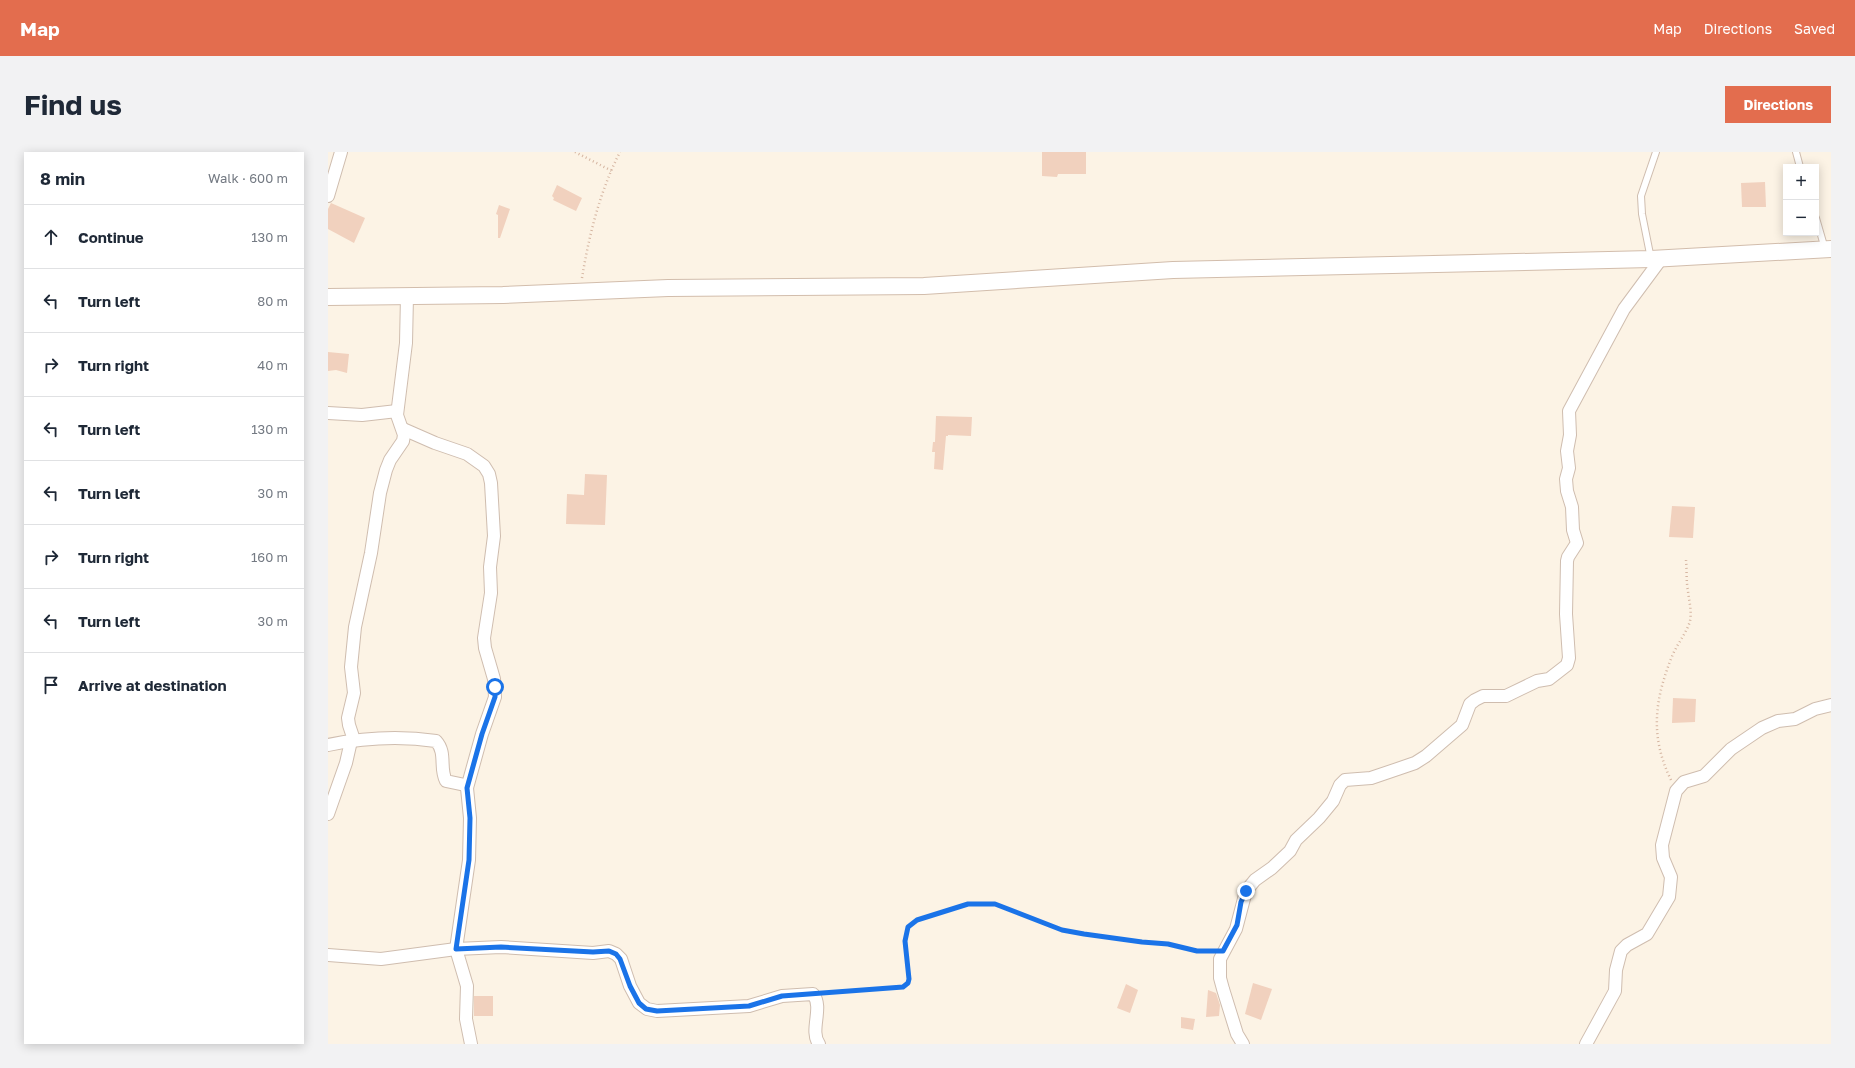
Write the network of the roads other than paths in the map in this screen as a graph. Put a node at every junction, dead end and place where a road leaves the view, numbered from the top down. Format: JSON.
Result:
{"nodes":[{"id":1,"x":341,"y":152,"type":"edge"},
{"id":2,"x":1656,"y":152,"type":"edge"},
{"id":3,"x":1796,"y":152,"type":"edge"},
{"id":4,"x":1799,"y":164,"type":"edge"},
{"id":5,"x":328,"y":196,"type":"edge"},
{"id":6,"x":1819,"y":226,"type":"edge"},
{"id":7,"x":1828,"y":250,"type":"edge"},
{"id":8,"x":1656,"y":259,"type":"junction"},
{"id":9,"x":407,"y":296,"type":"junction"},
{"id":10,"x":328,"y":297,"type":"edge"},
{"id":11,"x":397,"y":411,"type":"junction"},
{"id":12,"x":328,"y":413,"type":"edge"},
{"id":13,"x":403,"y":429,"type":"junction"},
{"id":14,"x":1831,"y":705,"type":"edge"},
{"id":15,"x":353,"y":740,"type":"junction"},
{"id":16,"x":328,"y":745,"type":"edge"},
{"id":17,"x":467,"y":788,"type":"junction"},
{"id":18,"x":328,"y":814,"type":"edge"},
{"id":19,"x":456,"y":949,"type":"junction"},
{"id":20,"x":328,"y":955,"type":"edge"},
{"id":21,"x":471,"y":1044,"type":"edge"},
{"id":22,"x":820,"y":1044,"type":"edge"},
{"id":23,"x":1243,"y":1044,"type":"edge"},
{"id":24,"x":1586,"y":1044,"type":"edge"}],
"edges":[{"from":1,"to":5,"type":"street"},
{"from":2,"to":8,"type":"lane"},
{"from":3,"to":4,"type":"lane"},
{"from":6,"to":7,"type":"lane"},
{"from":7,"to":8,"type":"main road"},
{"from":8,"to":9,"type":"main road"},
{"from":8,"to":23,"type":"street"},
{"from":9,"to":10,"type":"main road"},
{"from":9,"to":11,"type":"street"},
{"from":11,"to":12,"type":"street"},
{"from":11,"to":13,"type":"street"},
{"from":13,"to":15,"type":"street"},
{"from":13,"to":17,"type":"street"},
{"from":14,"to":24,"type":"street"},
{"from":15,"to":16,"type":"street"},
{"from":15,"to":17,"type":"street"},
{"from":15,"to":18,"type":"street"},
{"from":17,"to":19,"type":"street"},
{"from":19,"to":20,"type":"street"},
{"from":19,"to":21,"type":"street"},
{"from":19,"to":22,"type":"street"}]}
